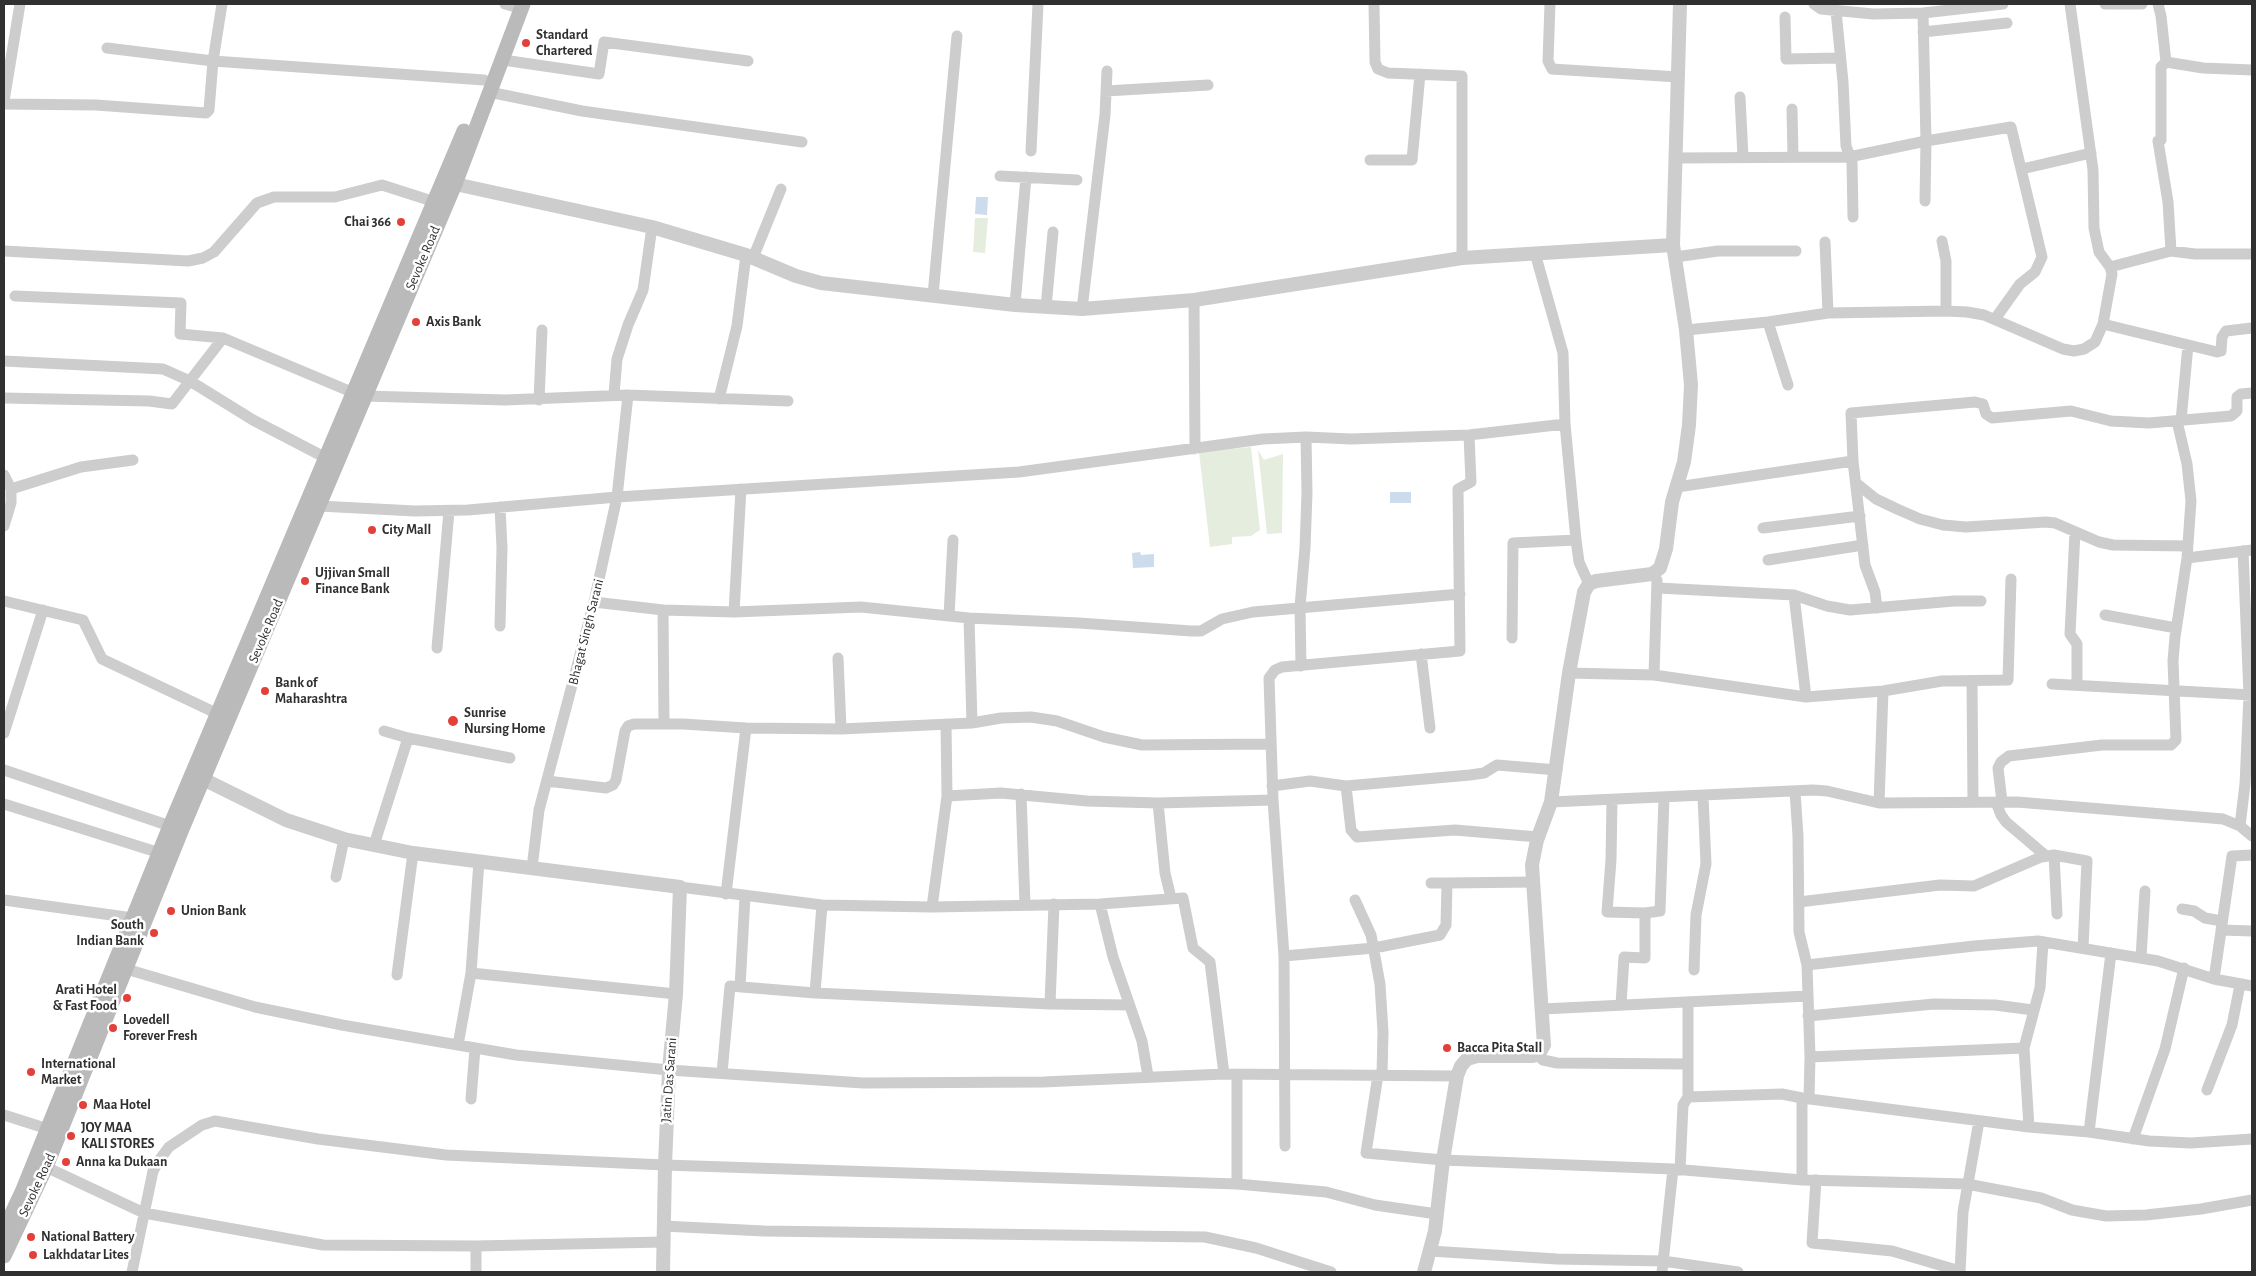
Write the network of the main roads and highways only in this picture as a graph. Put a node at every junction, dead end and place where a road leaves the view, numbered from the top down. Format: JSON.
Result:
{"nodes":[{"id":1,"x":513,"y":4,"type":"edge"},
{"id":2,"x":487,"y":86,"type":"junction"},
{"id":3,"x":449,"y":183,"type":"junction"},
{"id":4,"x":360,"y":394,"type":"junction"},
{"id":5,"x":313,"y":504,"type":"junction"},
{"id":6,"x":199,"y":776,"type":"junction"},
{"id":7,"x":120,"y":967,"type":"junction"},
{"id":8,"x":4,"y":1230,"type":"edge"},
{"id":9,"x":4,"y":1256,"type":"edge"}],
"edges":[{"from":1,"to":2,"type":"main road","name":"Sevoke Road"},
{"from":1,"to":2,"type":"main road","name":"Sevoke Road"},
{"from":2,"to":3,"type":"main road","name":"Sevoke Road"},
{"from":3,"to":4,"type":"main road","name":"Sevoke Road"},
{"from":3,"to":4,"type":"main road","name":"Sevoke Road"},
{"from":4,"to":5,"type":"main road","name":"Sevoke Road"},
{"from":4,"to":5,"type":"main road","name":"Sevoke Road"},
{"from":5,"to":6,"type":"main road","name":"Sevoke Road"},
{"from":5,"to":6,"type":"main road","name":"Sevoke Road"},
{"from":6,"to":7,"type":"main road","name":"Sevoke Road"},
{"from":6,"to":7,"type":"main road","name":"Sevoke Road"},
{"from":7,"to":8,"type":"main road","name":"Sevoke Road"},
{"from":7,"to":9,"type":"main road","name":"Sevoke Road"}]}
